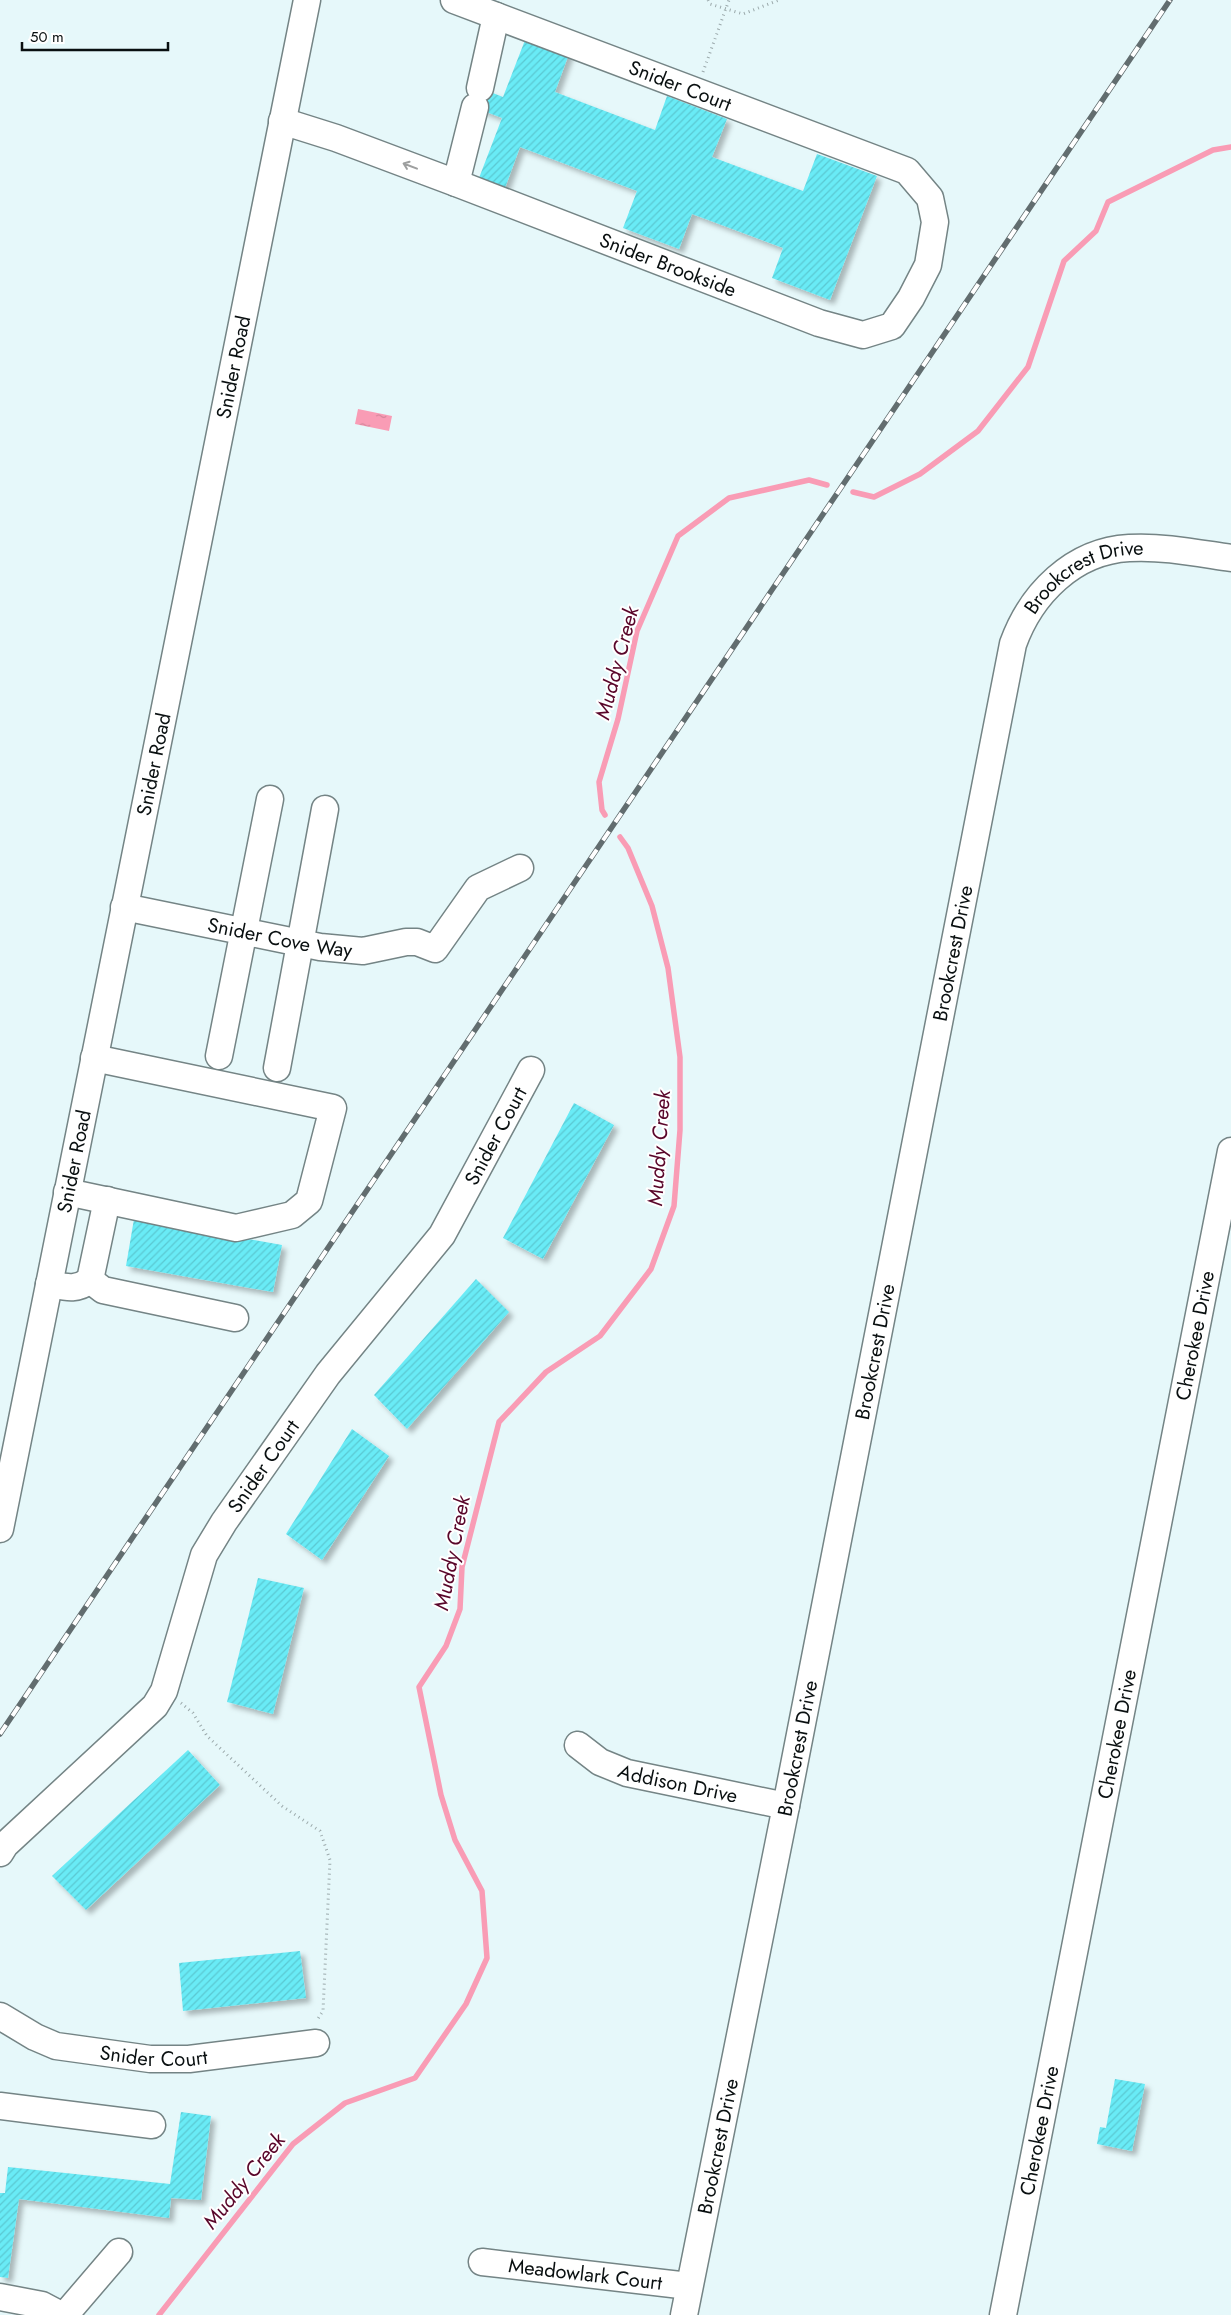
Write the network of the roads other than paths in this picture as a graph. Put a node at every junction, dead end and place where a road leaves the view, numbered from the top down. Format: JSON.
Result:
{"nodes":[{"id":1,"x":307,"y":0,"type":"edge"},
{"id":2,"x":454,"y":0,"type":"edge"},
{"id":3,"x":496,"y":16,"type":"junction"},
{"id":4,"x":282,"y":121,"type":"junction"},
{"id":5,"x":907,"y":171,"type":"joint"},
{"id":6,"x":456,"y":183,"type":"junction"},
{"id":7,"x":1231,"y":558,"type":"edge"},
{"id":8,"x":270,"y":798,"type":"dead end"},
{"id":9,"x":325,"y":809,"type":"dead end"},
{"id":10,"x":520,"y":868,"type":"dead end"},
{"id":11,"x":124,"y":907,"type":"junction"},
{"id":12,"x":245,"y":931,"type":"junction"},
{"id":13,"x":302,"y":943,"type":"junction"},
{"id":14,"x":219,"y":1056,"type":"dead end"},
{"id":15,"x":94,"y":1058,"type":"junction"},
{"id":16,"x":277,"y":1068,"type":"dead end"},
{"id":17,"x":531,"y":1070,"type":"dead end"},
{"id":18,"x":1231,"y":1151,"type":"edge"},
{"id":19,"x":67,"y":1192,"type":"junction"},
{"id":20,"x":107,"y":1200,"type":"junction"},
{"id":21,"x":90,"y":1280,"type":"junction"},
{"id":22,"x":49,"y":1284,"type":"junction"},
{"id":23,"x":235,"y":1318,"type":"dead end"},
{"id":24,"x":0,"y":1529,"type":"edge"},
{"id":25,"x":578,"y":1745,"type":"dead end"},
{"id":26,"x":786,"y":1806,"type":"junction"},
{"id":27,"x":0,"y":1853,"type":"edge"},
{"id":28,"x":0,"y":2016,"type":"edge"},
{"id":29,"x":316,"y":2043,"type":"road end"},
{"id":30,"x":0,"y":2106,"type":"edge"},
{"id":31,"x":152,"y":2125,"type":"dead end"},
{"id":32,"x":119,"y":2252,"type":"dead end"},
{"id":33,"x":482,"y":2262,"type":"dead end"},
{"id":34,"x":689,"y":2286,"type":"junction"},
{"id":35,"x":0,"y":2297,"type":"edge"},
{"id":36,"x":61,"y":2315,"type":"edge"},
{"id":37,"x":65,"y":2315,"type":"edge"},
{"id":38,"x":684,"y":2315,"type":"edge"},
{"id":39,"x":1003,"y":2315,"type":"edge"}],
"edges":[{"from":1,"to":4,"type":"street","name":"Snider Road"},
{"from":2,"to":3,"type":"street","name":"Snider Court"},
{"from":3,"to":5,"type":"street","name":"Snider Court"},
{"from":3,"to":6,"type":"street"},
{"from":6,"to":4,"type":"street","name":"Snider Brookside","one_way":true},
{"from":4,"to":11,"type":"street","name":"Snider Road"},
{"from":5,"to":6,"type":"street","name":"Snider Brookside"},
{"from":7,"to":26,"type":"street","name":"Brookcrest Drive"},
{"from":8,"to":12,"type":"street"},
{"from":9,"to":13,"type":"street"},
{"from":10,"to":13,"type":"street","name":"Snider Cove Way"},
{"from":11,"to":12,"type":"street","name":"Snider Cove Way"},
{"from":11,"to":15,"type":"street","name":"Snider Road"},
{"from":12,"to":13,"type":"street","name":"Snider Cove Way"},
{"from":12,"to":14,"type":"street"},
{"from":13,"to":16,"type":"street"},
{"from":15,"to":19,"type":"street","name":"Snider Road"},
{"from":15,"to":20,"type":"street"},
{"from":17,"to":27,"type":"street","name":"Snider Court"},
{"from":18,"to":39,"type":"street","name":"Cherokee Drive"},
{"from":19,"to":20,"type":"street"},
{"from":19,"to":22,"type":"street","name":"Snider Road"},
{"from":20,"to":21,"type":"street"},
{"from":21,"to":22,"type":"street"},
{"from":21,"to":23,"type":"street"},
{"from":22,"to":24,"type":"street","name":"Snider Road"},
{"from":25,"to":26,"type":"street","name":"Addison Drive"},
{"from":26,"to":34,"type":"street","name":"Brookcrest Drive"},
{"from":28,"to":29,"type":"street","name":"Snider Court"},
{"from":30,"to":31,"type":"street"},
{"from":32,"to":37,"type":"street"},
{"from":33,"to":34,"type":"street","name":"Meadowlark Court"},
{"from":34,"to":38,"type":"street","name":"Brookcrest Drive"},
{"from":35,"to":36,"type":"street"}]}
